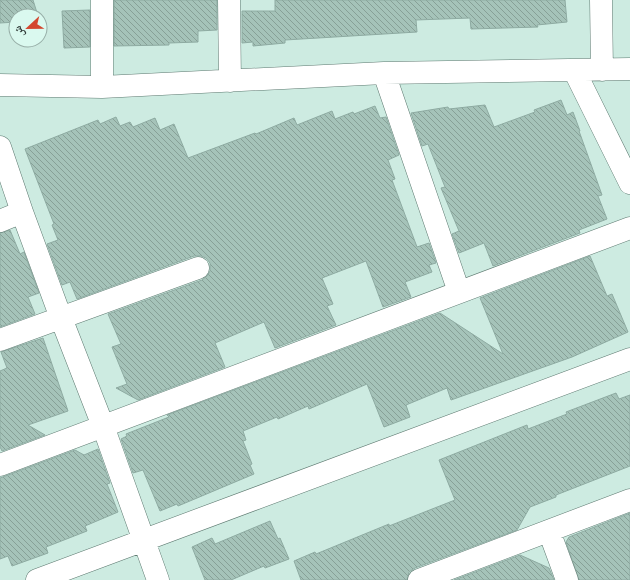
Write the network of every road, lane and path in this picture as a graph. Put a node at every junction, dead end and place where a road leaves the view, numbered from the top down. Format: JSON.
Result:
{"nodes":[{"id":1,"x":102,"y":0,"type":"edge"},
{"id":2,"x":229,"y":0,"type":"edge"},
{"id":3,"x":601,"y":0,"type":"edge"},
{"id":4,"x":630,"y":69,"type":"edge"},
{"id":5,"x":574,"y":70,"type":"junction"},
{"id":6,"x":602,"y":70,"type":"junction"},
{"id":7,"x":384,"y":73,"type":"junction"},
{"id":8,"x":230,"y":81,"type":"junction"},
{"id":9,"x":0,"y":85,"type":"edge"},
{"id":10,"x":102,"y":87,"type":"junction"},
{"id":11,"x":0,"y":147,"type":"edge"},
{"id":12,"x":630,"y":183,"type":"edge"},
{"id":13,"x":22,"y":212,"type":"junction"},
{"id":14,"x":0,"y":221,"type":"edge"},
{"id":15,"x":630,"y":228,"type":"edge"},
{"id":16,"x":198,"y":268,"type":"dead end"},
{"id":17,"x":459,"y":292,"type":"junction"},
{"id":18,"x":61,"y":318,"type":"junction"},
{"id":19,"x":0,"y":340,"type":"edge"},
{"id":20,"x":630,"y":359,"type":"edge"},
{"id":21,"x":104,"y":426,"type":"junction"},
{"id":22,"x":0,"y":465,"type":"edge"},
{"id":23,"x":630,"y":500,"type":"edge"},
{"id":24,"x":548,"y":532,"type":"junction"},
{"id":25,"x":144,"y":540,"type":"junction"},
{"id":26,"x":37,"y":580,"type":"edge"},
{"id":27,"x":158,"y":580,"type":"edge"},
{"id":28,"x":419,"y":580,"type":"edge"},
{"id":29,"x":567,"y":580,"type":"edge"}],
"edges":[{"from":1,"to":10,"type":"street"},
{"from":2,"to":8,"type":"street"},
{"from":3,"to":6,"type":"street"},
{"from":4,"to":6,"type":"street"},
{"from":5,"to":6,"type":"street"},
{"from":5,"to":7,"type":"street"},
{"from":5,"to":12,"type":"street"},
{"from":7,"to":8,"type":"street"},
{"from":7,"to":17,"type":"street"},
{"from":8,"to":10,"type":"street"},
{"from":9,"to":10,"type":"street"},
{"from":11,"to":13,"type":"street"},
{"from":13,"to":14,"type":"street"},
{"from":13,"to":18,"type":"street"},
{"from":15,"to":17,"type":"street"},
{"from":16,"to":18,"type":"street"},
{"from":17,"to":21,"type":"street"},
{"from":18,"to":19,"type":"street"},
{"from":18,"to":21,"type":"street"},
{"from":20,"to":25,"type":"street"},
{"from":21,"to":22,"type":"street"},
{"from":21,"to":25,"type":"street"},
{"from":23,"to":24,"type":"street"},
{"from":24,"to":28,"type":"street"},
{"from":24,"to":29,"type":"street"},
{"from":25,"to":26,"type":"street"},
{"from":25,"to":27,"type":"street"}]}
